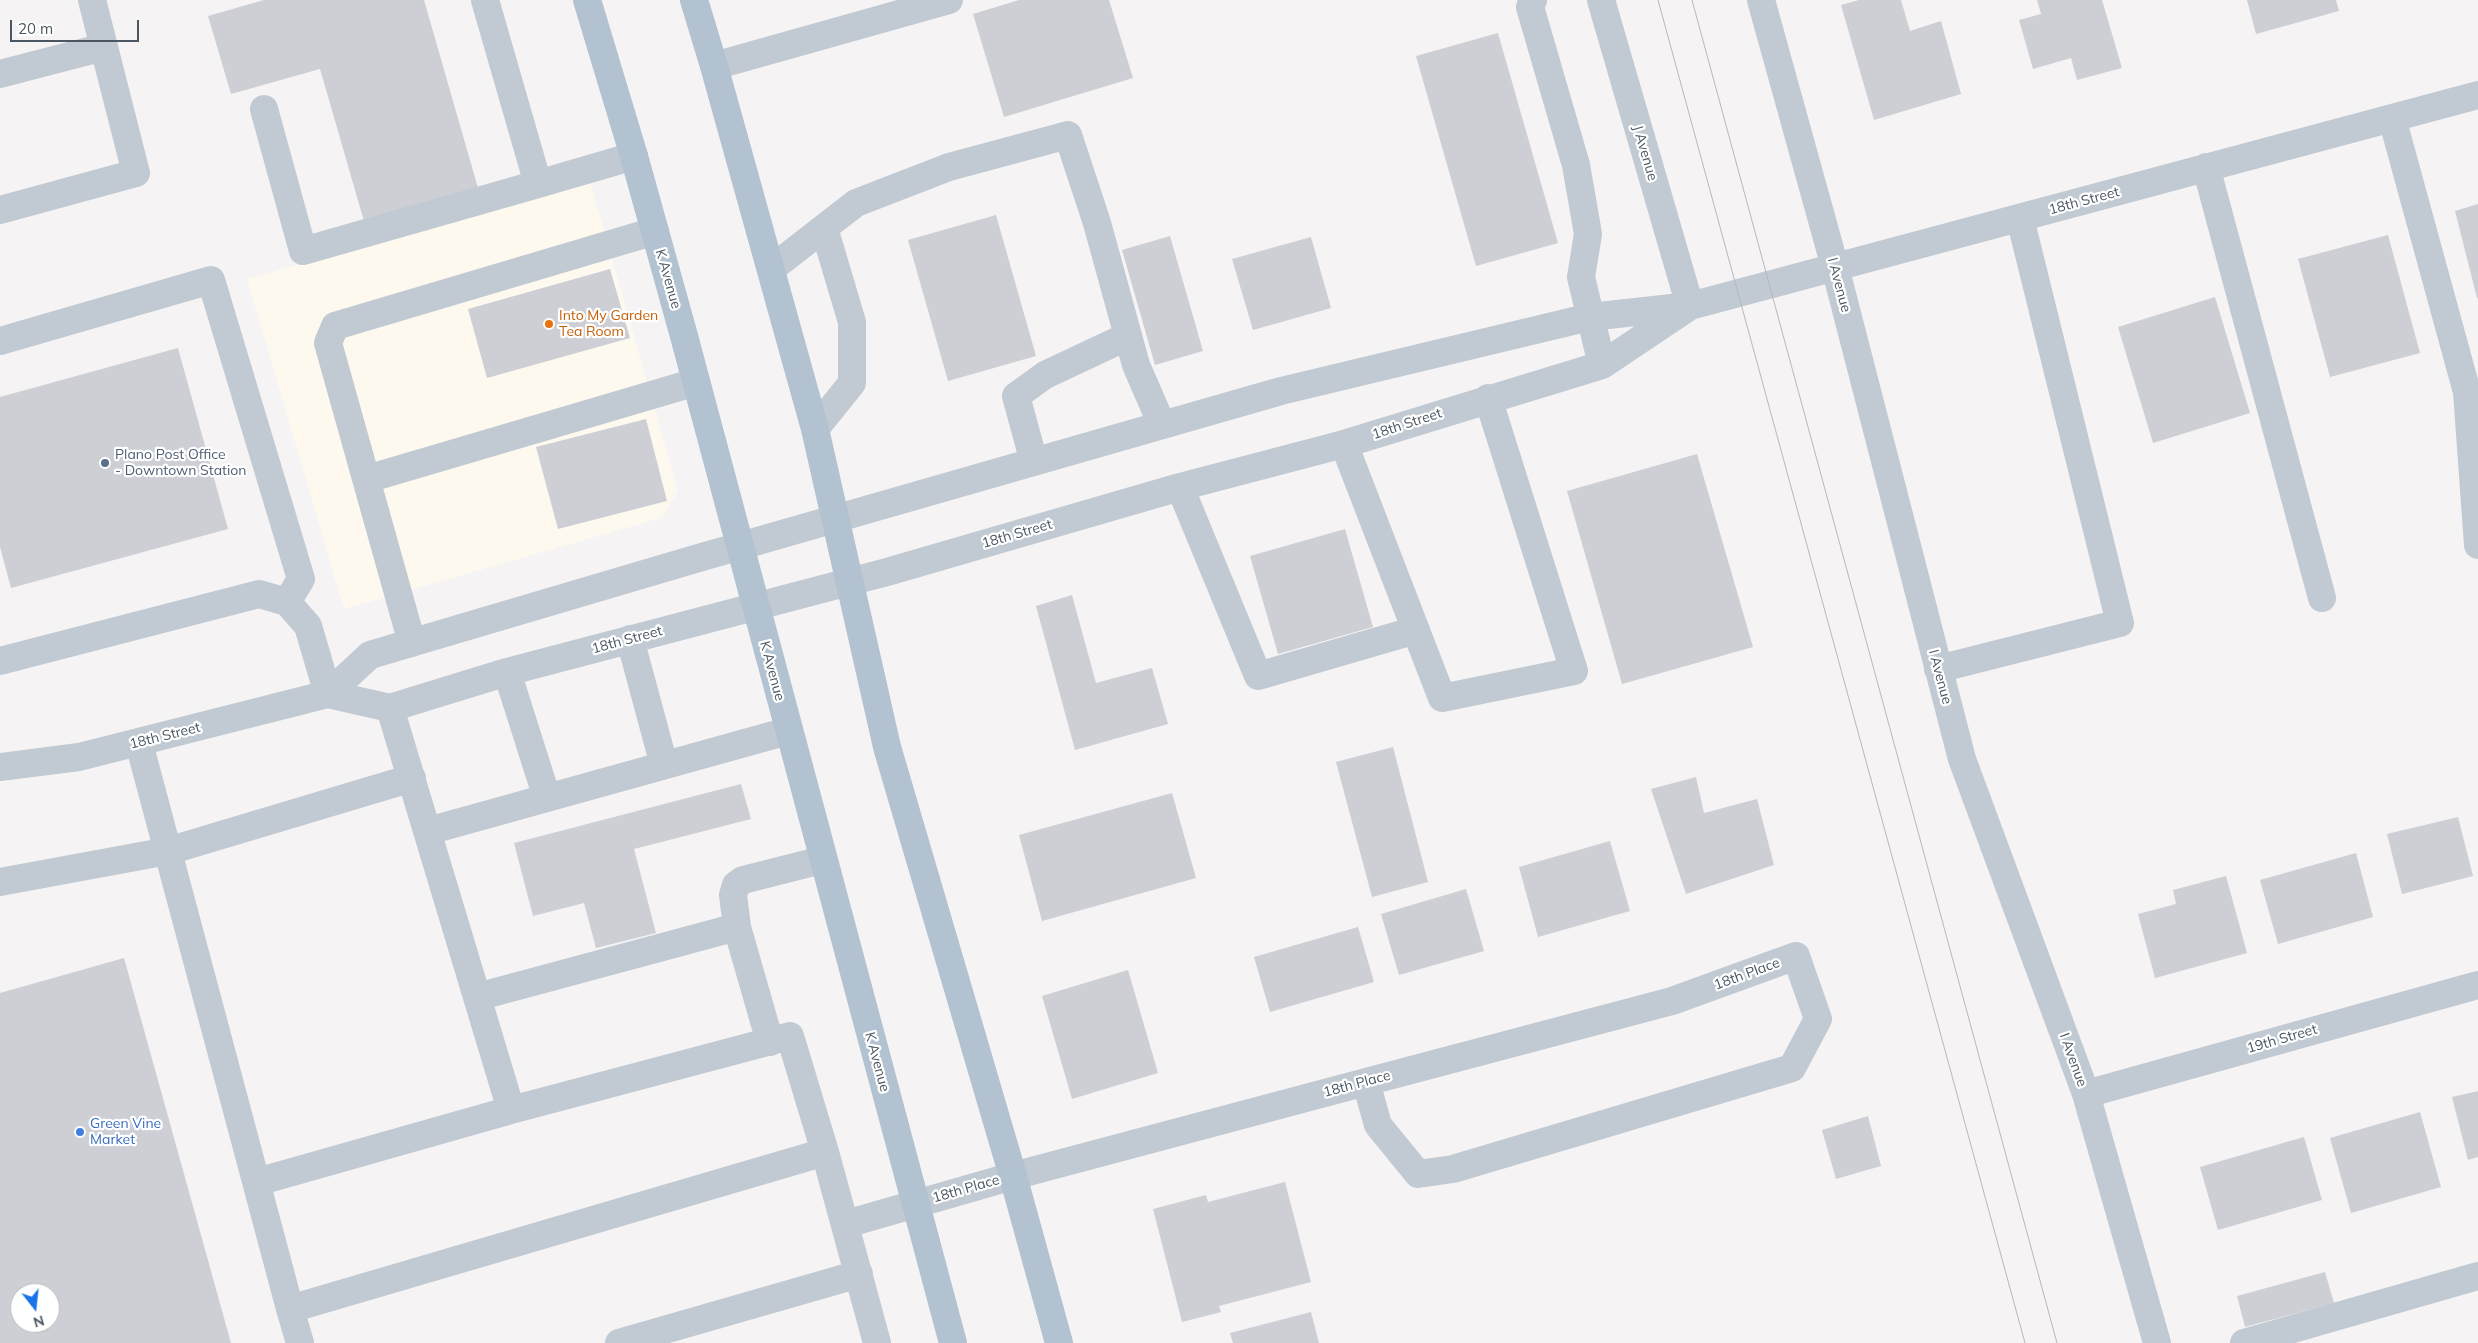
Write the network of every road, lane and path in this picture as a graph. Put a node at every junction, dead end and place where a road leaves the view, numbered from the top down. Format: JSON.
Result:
{"nodes":[{"id":1,"x":92,"y":0,"type":"edge"},
{"id":2,"x":485,"y":0,"type":"edge"},
{"id":3,"x":587,"y":0,"type":"edge"},
{"id":4,"x":694,"y":0,"type":"edge"},
{"id":5,"x":949,"y":0,"type":"edge"},
{"id":6,"x":1533,"y":0,"type":"edge"},
{"id":7,"x":1601,"y":0,"type":"edge"},
{"id":8,"x":1761,"y":0,"type":"edge"},
{"id":9,"x":104,"y":47,"type":"junction"},
{"id":10,"x":714,"y":66,"type":"junction"},
{"id":11,"x":0,"y":74,"type":"edge"},
{"id":12,"x":2478,"y":95,"type":"edge"},
{"id":13,"x":264,"y":109,"type":"dead end"},
{"id":14,"x":2392,"y":118,"type":"junction"},
{"id":15,"x":634,"y":156,"type":"junction"},
{"id":16,"x":2206,"y":168,"type":"junction"},
{"id":17,"x":538,"y":184,"type":"junction"},
{"id":18,"x":0,"y":210,"type":"edge"},
{"id":19,"x":2020,"y":218,"type":"junction"},
{"id":20,"x":824,"y":228,"type":"junction"},
{"id":21,"x":654,"y":230,"type":"junction"},
{"id":22,"x":1835,"y":267,"type":"junction"},
{"id":23,"x":771,"y":269,"type":"junction"},
{"id":24,"x":1690,"y":306,"type":"junction"},
{"id":25,"x":1590,"y":317,"type":"junction"},
{"id":26,"x":1128,"y":336,"type":"junction"},
{"id":27,"x":0,"y":341,"type":"edge"},
{"id":28,"x":1602,"y":364,"type":"junction"},
{"id":29,"x":696,"y":382,"type":"junction"},
{"id":30,"x":1488,"y":398,"type":"junction"},
{"id":31,"x":1162,"y":425,"type":"junction"},
{"id":32,"x":815,"y":429,"type":"junction"},
{"id":33,"x":1344,"y":444,"type":"junction"},
{"id":34,"x":1034,"y":462,"type":"junction"},
{"id":35,"x":367,"y":479,"type":"junction"},
{"id":36,"x":1180,"y":487,"type":"junction"},
{"id":37,"x":836,"y":519,"type":"junction"},
{"id":38,"x":2478,"y":545,"type":"edge"},
{"id":39,"x":740,"y":546,"type":"junction"},
{"id":40,"x":850,"y":582,"type":"junction"},
{"id":41,"x":2322,"y":598,"type":"dead end"},
{"id":42,"x":288,"y":602,"type":"junction"},
{"id":43,"x":755,"y":607,"type":"junction"},
{"id":44,"x":1416,"y":630,"type":"junction"},
{"id":45,"x":630,"y":639,"type":"junction"},
{"id":46,"x":412,"y":643,"type":"junction"},
{"id":47,"x":0,"y":661,"type":"edge"},
{"id":48,"x":1938,"y":669,"type":"junction"},
{"id":49,"x":507,"y":672,"type":"junction"},
{"id":50,"x":328,"y":694,"type":"junction"},
{"id":51,"x":390,"y":708,"type":"junction"},
{"id":52,"x":788,"y":731,"type":"junction"},
{"id":53,"x":139,"y":743,"type":"junction"},
{"id":54,"x":664,"y":765,"type":"junction"},
{"id":55,"x":0,"y":767,"type":"edge"},
{"id":56,"x":412,"y":778,"type":"junction"},
{"id":57,"x":547,"y":798,"type":"junction"},
{"id":58,"x":428,"y":831,"type":"junction"},
{"id":59,"x":168,"y":851,"type":"junction"},
{"id":60,"x":822,"y":860,"type":"junction"},
{"id":61,"x":0,"y":882,"type":"edge"},
{"id":62,"x":736,"y":927,"type":"junction"},
{"id":63,"x":2478,"y":985,"type":"edge"},
{"id":64,"x":477,"y":997,"type":"junction"},
{"id":65,"x":770,"y":1042,"type":"junction"},
{"id":66,"x":1366,"y":1082,"type":"junction"},
{"id":67,"x":2086,"y":1094,"type":"junction"},
{"id":68,"x":510,"y":1110,"type":"junction"},
{"id":69,"x":825,"y":1152,"type":"junction"},
{"id":70,"x":1013,"y":1176,"type":"junction"},
{"id":71,"x":257,"y":1182,"type":"junction"},
{"id":72,"x":916,"y":1204,"type":"junction"},
{"id":73,"x":846,"y":1224,"type":"junction"},
{"id":74,"x":859,"y":1274,"type":"junction"},
{"id":75,"x":2478,"y":1276,"type":"edge"},
{"id":76,"x":290,"y":1309,"type":"junction"},
{"id":77,"x":300,"y":1343,"type":"edge"},
{"id":78,"x":619,"y":1343,"type":"edge"},
{"id":79,"x":877,"y":1343,"type":"edge"},
{"id":80,"x":953,"y":1343,"type":"edge"},
{"id":81,"x":1058,"y":1343,"type":"edge"},
{"id":82,"x":2158,"y":1343,"type":"edge"},
{"id":83,"x":2244,"y":1343,"type":"edge"}],
"edges":[{"from":1,"to":9,"type":"street"},
{"from":2,"to":17,"type":"street"},
{"from":3,"to":15,"type":"main road","name":"K Avenue"},
{"from":4,"to":10,"type":"main road"},
{"from":5,"to":10,"type":"street"},
{"from":6,"to":25,"type":"street"},
{"from":7,"to":24,"type":"street","name":"J Avenue"},
{"from":8,"to":22,"type":"street","name":"I Avenue"},
{"from":9,"to":11,"type":"street"},
{"from":9,"to":18,"type":"street"},
{"from":10,"to":23,"type":"main road"},
{"from":12,"to":14,"type":"street","name":"18th Street"},
{"from":13,"to":17,"type":"street"},
{"from":14,"to":16,"type":"street","name":"18th Street"},
{"from":14,"to":38,"type":"street"},
{"from":15,"to":17,"type":"street"},
{"from":15,"to":21,"type":"main road","name":"K Avenue"},
{"from":16,"to":19,"type":"street","name":"18th Street"},
{"from":16,"to":41,"type":"street"},
{"from":19,"to":22,"type":"street","name":"18th Street"},
{"from":19,"to":48,"type":"street"},
{"from":20,"to":23,"type":"street"},
{"from":20,"to":26,"type":"street"},
{"from":20,"to":32,"type":"street"},
{"from":21,"to":29,"type":"main road","name":"K Avenue"},
{"from":21,"to":35,"type":"street"},
{"from":22,"to":24,"type":"street","name":"18th Street"},
{"from":22,"to":48,"type":"street","name":"I Avenue"},
{"from":23,"to":32,"type":"main road"},
{"from":24,"to":25,"type":"street","name":"18th Street"},
{"from":24,"to":28,"type":"street","name":"18th Street"},
{"from":25,"to":28,"type":"street"},
{"from":25,"to":31,"type":"street","name":"18th Street"},
{"from":26,"to":31,"type":"street"},
{"from":26,"to":34,"type":"street"},
{"from":27,"to":42,"type":"street"},
{"from":28,"to":30,"type":"street","name":"18th Street"},
{"from":29,"to":35,"type":"street"},
{"from":29,"to":39,"type":"main road","name":"K Avenue"},
{"from":30,"to":33,"type":"street","name":"18th Street"},
{"from":30,"to":44,"type":"street"},
{"from":31,"to":34,"type":"street","name":"18th Street"},
{"from":32,"to":37,"type":"main road"},
{"from":33,"to":36,"type":"street","name":"18th Street"},
{"from":33,"to":44,"type":"street"},
{"from":34,"to":37,"type":"street","name":"18th Street"},
{"from":35,"to":46,"type":"street"},
{"from":36,"to":40,"type":"street","name":"18th Street"},
{"from":36,"to":44,"type":"street"},
{"from":37,"to":39,"type":"street","name":"18th Street"},
{"from":37,"to":40,"type":"main road"},
{"from":39,"to":43,"type":"main road","name":"K Avenue"},
{"from":39,"to":46,"type":"street","name":"18th Street"},
{"from":40,"to":43,"type":"street","name":"18th Street"},
{"from":40,"to":70,"type":"main road"},
{"from":42,"to":47,"type":"street"},
{"from":42,"to":50,"type":"street"},
{"from":43,"to":45,"type":"street","name":"18th Street"},
{"from":43,"to":52,"type":"main road","name":"K Avenue"},
{"from":45,"to":49,"type":"street","name":"18th Street"},
{"from":45,"to":54,"type":"street"},
{"from":46,"to":50,"type":"street","name":"18th Street"},
{"from":48,"to":67,"type":"street","name":"I Avenue"},
{"from":49,"to":51,"type":"street","name":"18th Street"},
{"from":49,"to":57,"type":"street"},
{"from":50,"to":51,"type":"street","name":"18th Street"},
{"from":50,"to":53,"type":"street","name":"18th Street"},
{"from":51,"to":56,"type":"street"},
{"from":52,"to":54,"type":"street"},
{"from":52,"to":60,"type":"main road","name":"K Avenue"},
{"from":53,"to":55,"type":"street","name":"18th Street"},
{"from":53,"to":59,"type":"street"},
{"from":54,"to":57,"type":"street"},
{"from":56,"to":58,"type":"street"},
{"from":56,"to":59,"type":"street"},
{"from":57,"to":58,"type":"street"},
{"from":58,"to":64,"type":"street"},
{"from":59,"to":61,"type":"street"},
{"from":59,"to":71,"type":"street"},
{"from":60,"to":62,"type":"street"},
{"from":60,"to":72,"type":"main road","name":"K Avenue"},
{"from":62,"to":64,"type":"street"},
{"from":62,"to":65,"type":"street"},
{"from":63,"to":67,"type":"street","name":"19th Street"},
{"from":64,"to":68,"type":"street"},
{"from":65,"to":68,"type":"street"},
{"from":65,"to":69,"type":"street"},
{"from":66,"to":66,"type":"street","name":"18th Place"},
{"from":66,"to":70,"type":"street","name":"18th Place"},
{"from":67,"to":82,"type":"street","name":"I Avenue"},
{"from":68,"to":71,"type":"street"},
{"from":69,"to":73,"type":"street"},
{"from":69,"to":76,"type":"street"},
{"from":70,"to":72,"type":"street","name":"18th Place"},
{"from":70,"to":81,"type":"main road"},
{"from":71,"to":76,"type":"street"},
{"from":72,"to":73,"type":"street","name":"18th Place"},
{"from":72,"to":80,"type":"main road","name":"K Avenue"},
{"from":73,"to":74,"type":"street"},
{"from":74,"to":78,"type":"street"},
{"from":74,"to":79,"type":"street"},
{"from":75,"to":83,"type":"street"},
{"from":76,"to":77,"type":"street"}]}
